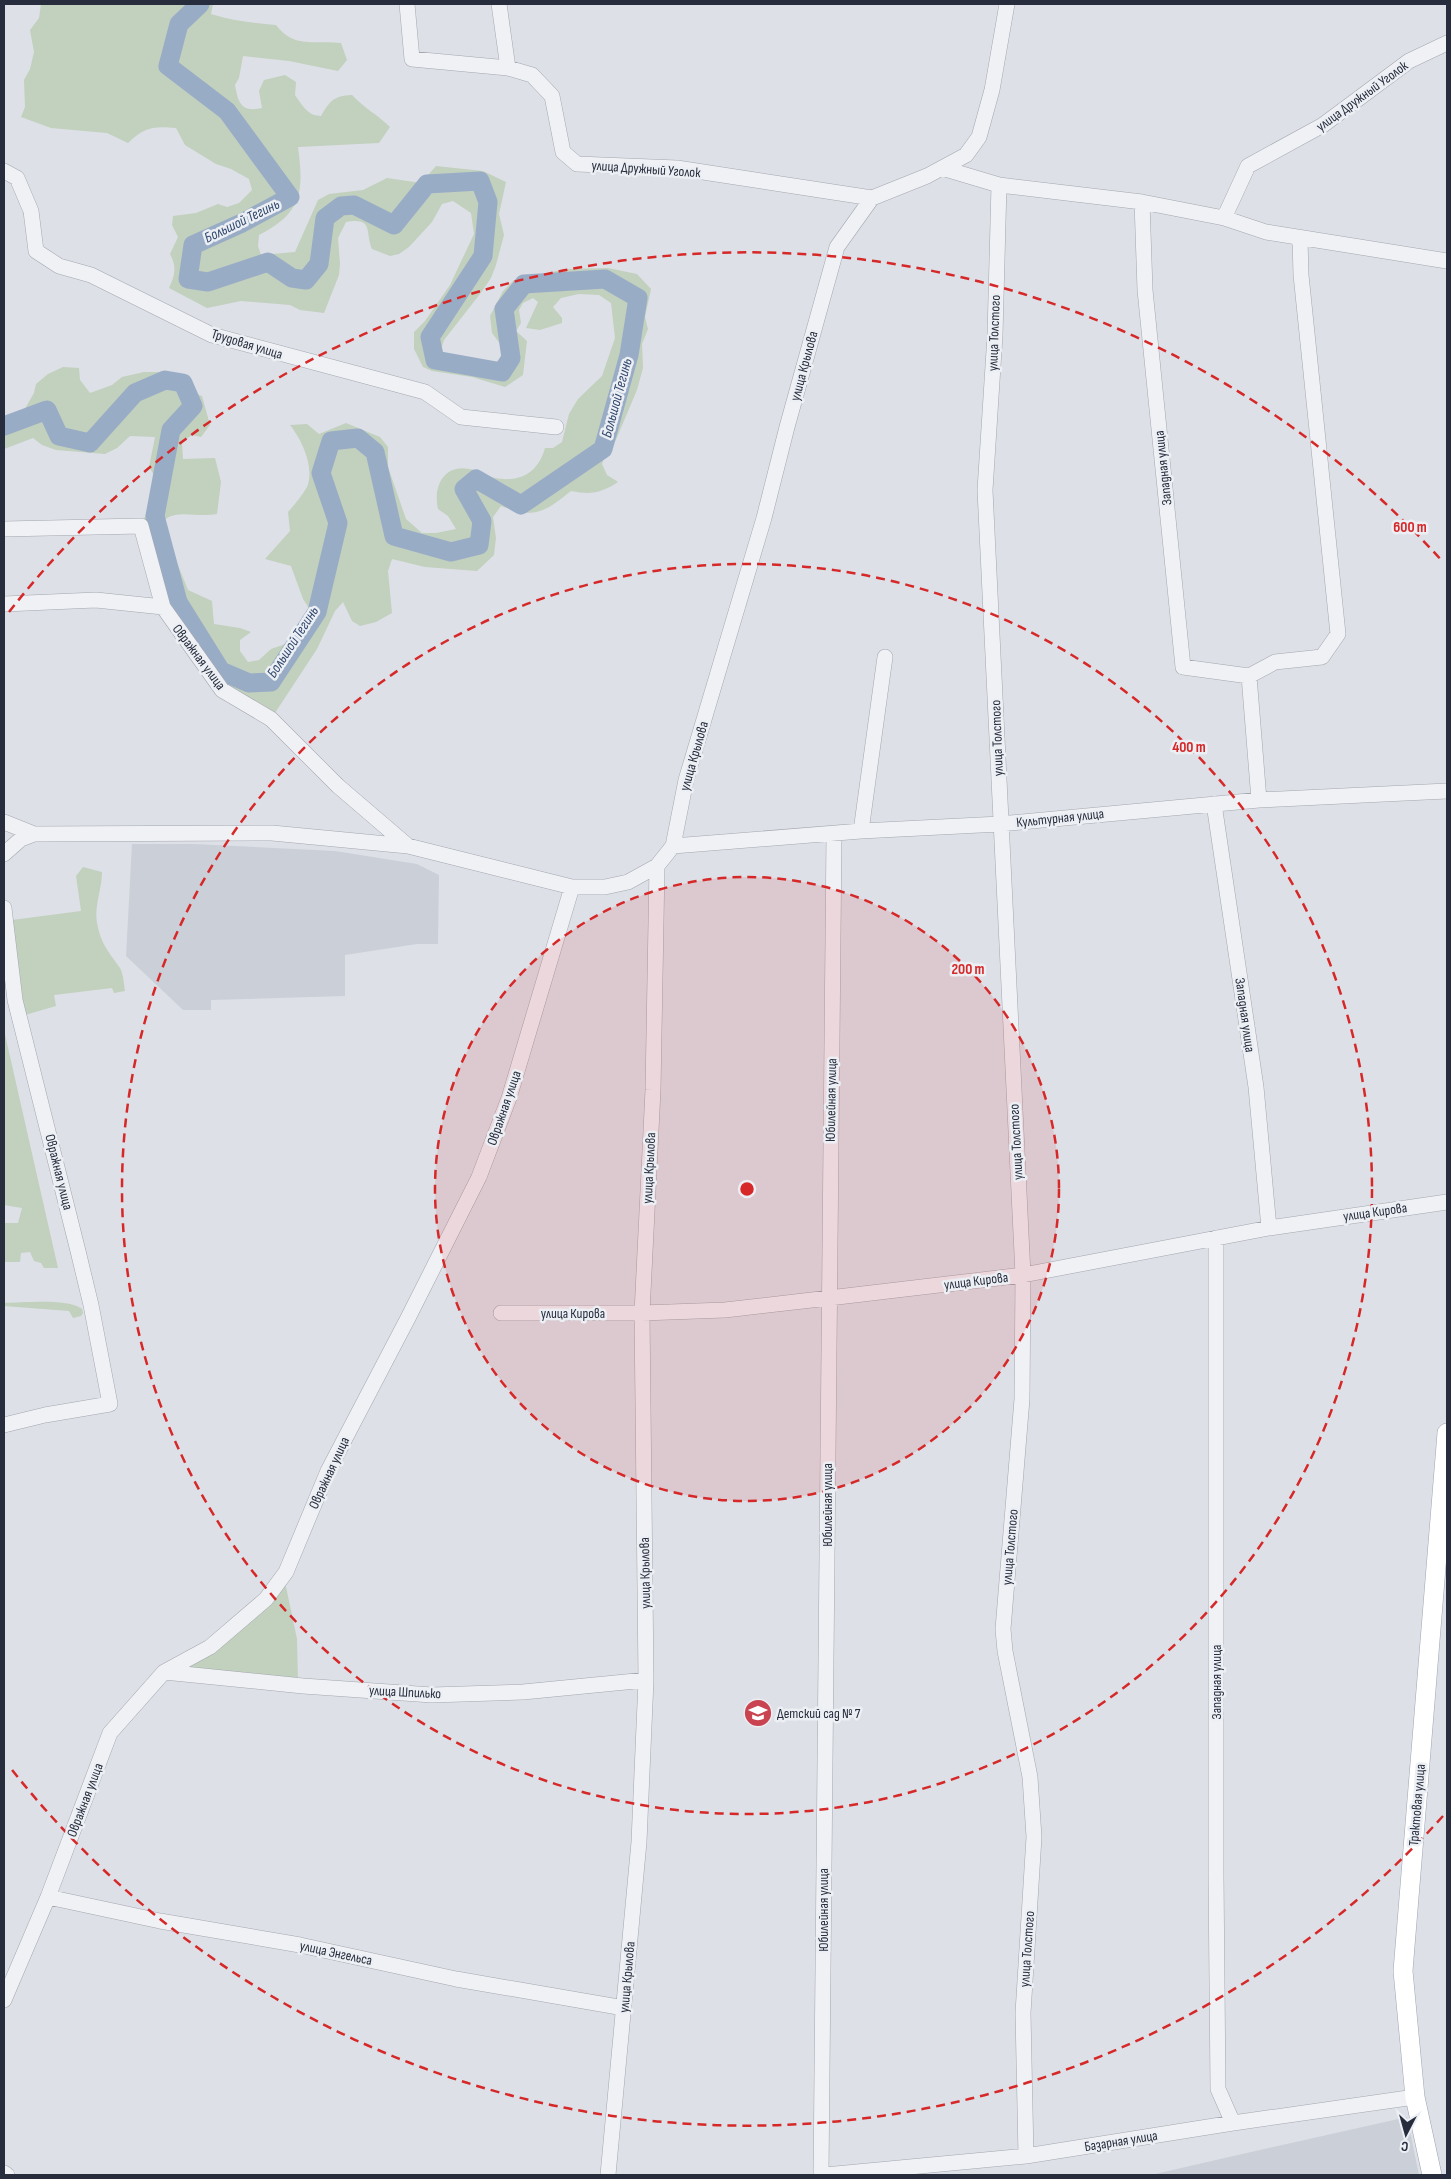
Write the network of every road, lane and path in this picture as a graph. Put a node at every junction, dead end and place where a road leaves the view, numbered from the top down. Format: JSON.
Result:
{"nodes":[{"id":1,"x":407,"y":4,"type":"edge"},
{"id":2,"x":499,"y":4,"type":"edge"},
{"id":3,"x":1007,"y":4,"type":"edge"},
{"id":4,"x":1447,"y":43,"type":"edge"},
{"id":5,"x":508,"y":68,"type":"junction"},
{"id":6,"x":942,"y":168,"type":"junction"},
{"id":7,"x":4,"y":171,"type":"edge"},
{"id":8,"x":998,"y":185,"type":"junction"},
{"id":9,"x":872,"y":198,"type":"junction"},
{"id":10,"x":1142,"y":202,"type":"junction"},
{"id":11,"x":1224,"y":218,"type":"junction"},
{"id":12,"x":1300,"y":238,"type":"junction"},
{"id":13,"x":1447,"y":261,"type":"edge"},
{"id":14,"x":556,"y":427,"type":"dead end"},
{"id":15,"x":4,"y":529,"type":"edge"},
{"id":16,"x":4,"y":604,"type":"edge"},
{"id":17,"x":163,"y":607,"type":"junction"},
{"id":18,"x":886,"y":658,"type":"dead end"},
{"id":19,"x":1250,"y":676,"type":"junction"},
{"id":20,"x":1447,"y":791,"type":"edge"},
{"id":21,"x":1259,"y":800,"type":"junction"},
{"id":22,"x":1214,"y":804,"type":"junction"},
{"id":23,"x":6,"y":821,"type":"edge"},
{"id":24,"x":1000,"y":824,"type":"junction"},
{"id":25,"x":861,"y":832,"type":"junction"},
{"id":26,"x":34,"y":834,"type":"junction"},
{"id":27,"x":834,"y":835,"type":"junction"},
{"id":28,"x":408,"y":846,"type":"junction"},
{"id":29,"x":673,"y":846,"type":"junction"},
{"id":30,"x":4,"y":854,"type":"edge"},
{"id":31,"x":657,"y":866,"type":"junction"},
{"id":32,"x":572,"y":887,"type":"junction"},
{"id":33,"x":4,"y":917,"type":"edge"},
{"id":34,"x":1447,"y":1202,"type":"edge"},
{"id":35,"x":1269,"y":1228,"type":"junction"},
{"id":36,"x":1216,"y":1238,"type":"junction"},
{"id":37,"x":1023,"y":1275,"type":"junction"},
{"id":38,"x":829,"y":1298,"type":"junction"},
{"id":39,"x":500,"y":1312,"type":"dead end"},
{"id":40,"x":642,"y":1313,"type":"junction"},
{"id":41,"x":4,"y":1425,"type":"edge"},
{"id":42,"x":1447,"y":1433,"type":"edge"},
{"id":43,"x":164,"y":1672,"type":"junction"},
{"id":44,"x":646,"y":1680,"type":"junction"},
{"id":45,"x":48,"y":1896,"type":"junction"},
{"id":46,"x":4,"y":2000,"type":"edge"},
{"id":47,"x":624,"y":2008,"type":"junction"},
{"id":48,"x":1415,"y":2097,"type":"junction"},
{"id":49,"x":1233,"y":2123,"type":"junction"},
{"id":50,"x":1026,"y":2156,"type":"junction"},
{"id":51,"x":4,"y":2173,"type":"edge"},
{"id":52,"x":874,"y":2174,"type":"edge"},
{"id":53,"x":7,"y":2175,"type":"edge"},
{"id":54,"x":608,"y":2175,"type":"edge"},
{"id":55,"x":821,"y":2175,"type":"edge"},
{"id":56,"x":825,"y":2175,"type":"edge"},
{"id":57,"x":1432,"y":2175,"type":"edge"}],
"edges":[{"from":1,"to":5,"type":"street","name":"улица Дружный Уголок"},
{"from":2,"to":5,"type":"street"},
{"from":3,"to":6,"type":"street"},
{"from":4,"to":11,"type":"street","name":"улица Дружный Уголок"},
{"from":5,"to":9,"type":"street","name":"улица Дружный Уголок"},
{"from":6,"to":8,"type":"street"},
{"from":6,"to":9,"type":"street"},
{"from":7,"to":14,"type":"street","name":"Трудовая улица"},
{"from":8,"to":10,"type":"street"},
{"from":8,"to":24,"type":"street","name":"улица Толстого"},
{"from":9,"to":29,"type":"street","name":"улица Крылова"},
{"from":10,"to":11,"type":"street"},
{"from":10,"to":19,"type":"street","name":"Западная улица"},
{"from":11,"to":12,"type":"street"},
{"from":12,"to":13,"type":"street"},
{"from":12,"to":19,"type":"street"},
{"from":15,"to":17,"type":"street","name":"Овражная улица"},
{"from":16,"to":17,"type":"street"},
{"from":17,"to":28,"type":"street","name":"Овражная улица"},
{"from":18,"to":25,"type":"street"},
{"from":19,"to":21,"type":"street"},
{"from":20,"to":21,"type":"street","name":"Культурная улица"},
{"from":21,"to":22,"type":"street","name":"Культурная улица"},
{"from":22,"to":24,"type":"street","name":"Культурная улица"},
{"from":22,"to":35,"type":"street","name":"Западная улица"},
{"from":23,"to":26,"type":"street"},
{"from":24,"to":25,"type":"street","name":"Культурная улица"},
{"from":24,"to":37,"type":"street","name":"улица Толстого"},
{"from":25,"to":27,"type":"street","name":"Культурная улица"},
{"from":26,"to":28,"type":"street","name":"Овражная улица"},
{"from":26,"to":30,"type":"street"},
{"from":27,"to":29,"type":"street","name":"Культурная улица"},
{"from":27,"to":38,"type":"street","name":"Юбилейная улица"},
{"from":28,"to":32,"type":"street","name":"Овражная улица"},
{"from":29,"to":31,"type":"street","name":"улица Крылова"},
{"from":31,"to":32,"type":"street","name":"Овражная улица"},
{"from":31,"to":40,"type":"street","name":"улица Крылова"},
{"from":32,"to":43,"type":"street","name":"Овражная улица"},
{"from":33,"to":41,"type":"street","name":"Овражная улица"},
{"from":34,"to":35,"type":"street","name":"улица Кирова"},
{"from":35,"to":36,"type":"street","name":"улица Кирова"},
{"from":36,"to":37,"type":"street","name":"улица Кирова"},
{"from":36,"to":49,"type":"street","name":"Западная улица"},
{"from":37,"to":38,"type":"street","name":"улица Кирова"},
{"from":37,"to":50,"type":"street","name":"улица Толстого"},
{"from":38,"to":40,"type":"street","name":"улица Кирова"},
{"from":38,"to":55,"type":"street","name":"Юбилейная улица"},
{"from":39,"to":40,"type":"street","name":"улица Кирова"},
{"from":40,"to":44,"type":"street","name":"улица Крылова"},
{"from":42,"to":48,"type":"main road","name":"Трактовая улица"},
{"from":43,"to":44,"type":"street","name":"улица Шпилько"},
{"from":43,"to":45,"type":"street","name":"Овражная улица"},
{"from":44,"to":47,"type":"street","name":"улица Крылова"},
{"from":45,"to":46,"type":"street","name":"Овражная улица"},
{"from":45,"to":47,"type":"street","name":"улица Энгельса"},
{"from":47,"to":54,"type":"street","name":"улица Крылова"},
{"from":48,"to":49,"type":"street","name":"Базарная улица"},
{"from":48,"to":57,"type":"main road","name":"Трактовая улица"},
{"from":49,"to":50,"type":"street","name":"Базарная улица"},
{"from":50,"to":52,"type":"street","name":"Базарная улица"},
{"from":51,"to":53,"type":"street"},
{"from":52,"to":56,"type":"street","name":"Базарная улица"}]}
